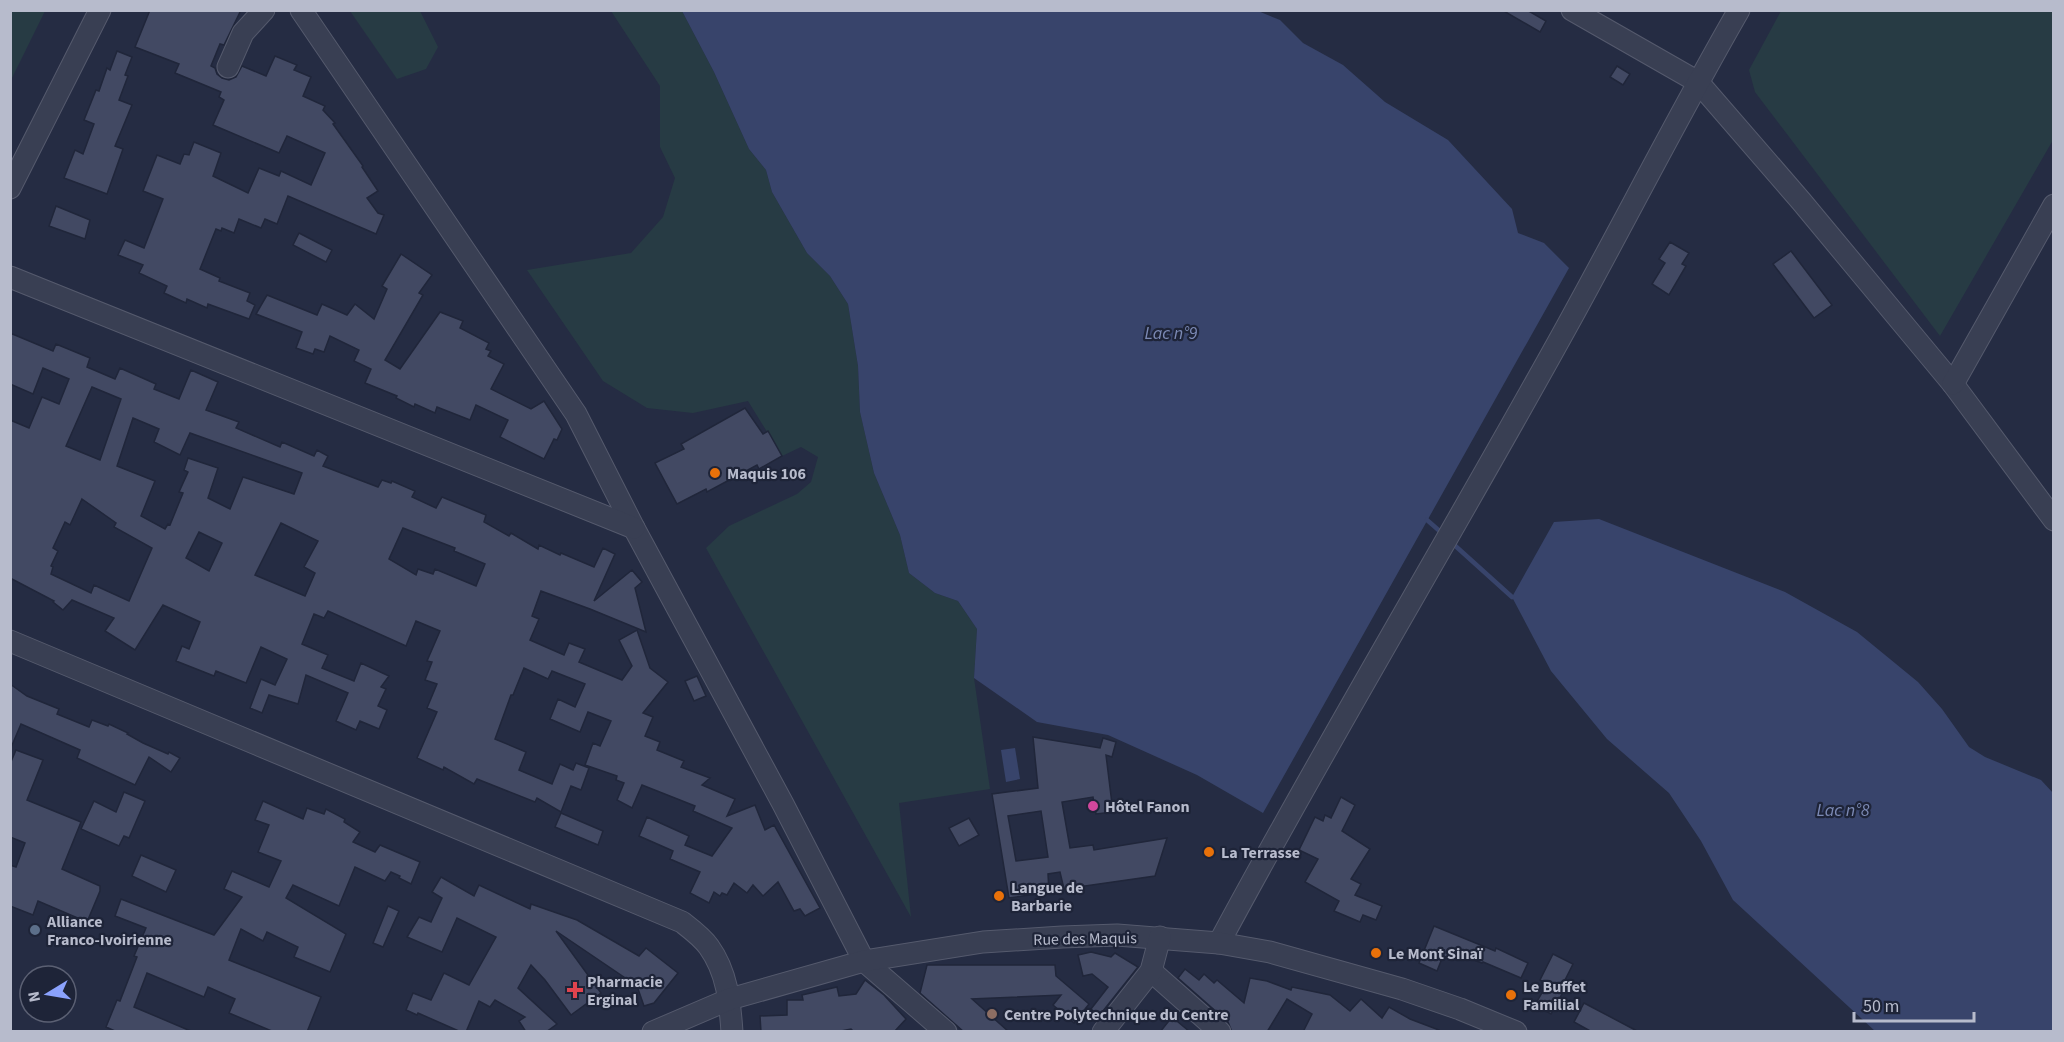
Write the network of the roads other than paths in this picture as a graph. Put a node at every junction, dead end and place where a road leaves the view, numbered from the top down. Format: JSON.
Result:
{"nodes":[{"id":1,"x":100,"y":10,"type":"edge"},
{"id":2,"x":264,"y":10,"type":"edge"},
{"id":3,"x":301,"y":10,"type":"edge"},
{"id":4,"x":1572,"y":10,"type":"edge"},
{"id":5,"x":1739,"y":10,"type":"edge"},
{"id":6,"x":228,"y":67,"type":"dead end"},
{"id":7,"x":1698,"y":82,"type":"junction"},
{"id":8,"x":10,"y":188,"type":"edge"},
{"id":9,"x":2054,"y":206,"type":"edge"},
{"id":10,"x":10,"y":277,"type":"edge"},
{"id":11,"x":1953,"y":384,"type":"junction"},
{"id":12,"x":2054,"y":520,"type":"edge"},
{"id":13,"x":634,"y":528,"type":"junction"},
{"id":14,"x":10,"y":640,"type":"edge"},
{"id":15,"x":1160,"y":938,"type":"junction"},
{"id":16,"x":1219,"y":943,"type":"junction"},
{"id":17,"x":864,"y":961,"type":"junction"},
{"id":18,"x":1151,"y":971,"type":"junction"},
{"id":19,"x":730,"y":999,"type":"junction"},
{"id":20,"x":653,"y":1032,"type":"edge"},
{"id":21,"x":732,"y":1032,"type":"edge"},
{"id":22,"x":946,"y":1032,"type":"edge"},
{"id":23,"x":1103,"y":1032,"type":"edge"},
{"id":24,"x":1220,"y":1032,"type":"edge"},
{"id":25,"x":1516,"y":1032,"type":"edge"}],
"edges":[{"from":1,"to":8,"type":"street"},
{"from":2,"to":6,"type":"street"},
{"from":3,"to":13,"type":"street"},
{"from":4,"to":7,"type":"street"},
{"from":5,"to":7,"type":"street"},
{"from":7,"to":11,"type":"street"},
{"from":7,"to":16,"type":"street"},
{"from":9,"to":11,"type":"street"},
{"from":10,"to":13,"type":"street"},
{"from":11,"to":12,"type":"street"},
{"from":13,"to":17,"type":"street"},
{"from":14,"to":19,"type":"street"},
{"from":15,"to":16,"type":"street","name":"Rue des Maquis"},
{"from":15,"to":17,"type":"street","name":"Rue des Maquis"},
{"from":15,"to":18,"type":"street"},
{"from":16,"to":25,"type":"street","name":"Rue des Maquis"},
{"from":17,"to":19,"type":"street","name":"Rue des Maquis"},
{"from":17,"to":22,"type":"street"},
{"from":18,"to":23,"type":"street"},
{"from":18,"to":24,"type":"street"},
{"from":19,"to":20,"type":"street","name":"Rue des Maquis"},
{"from":19,"to":21,"type":"street"}]}
